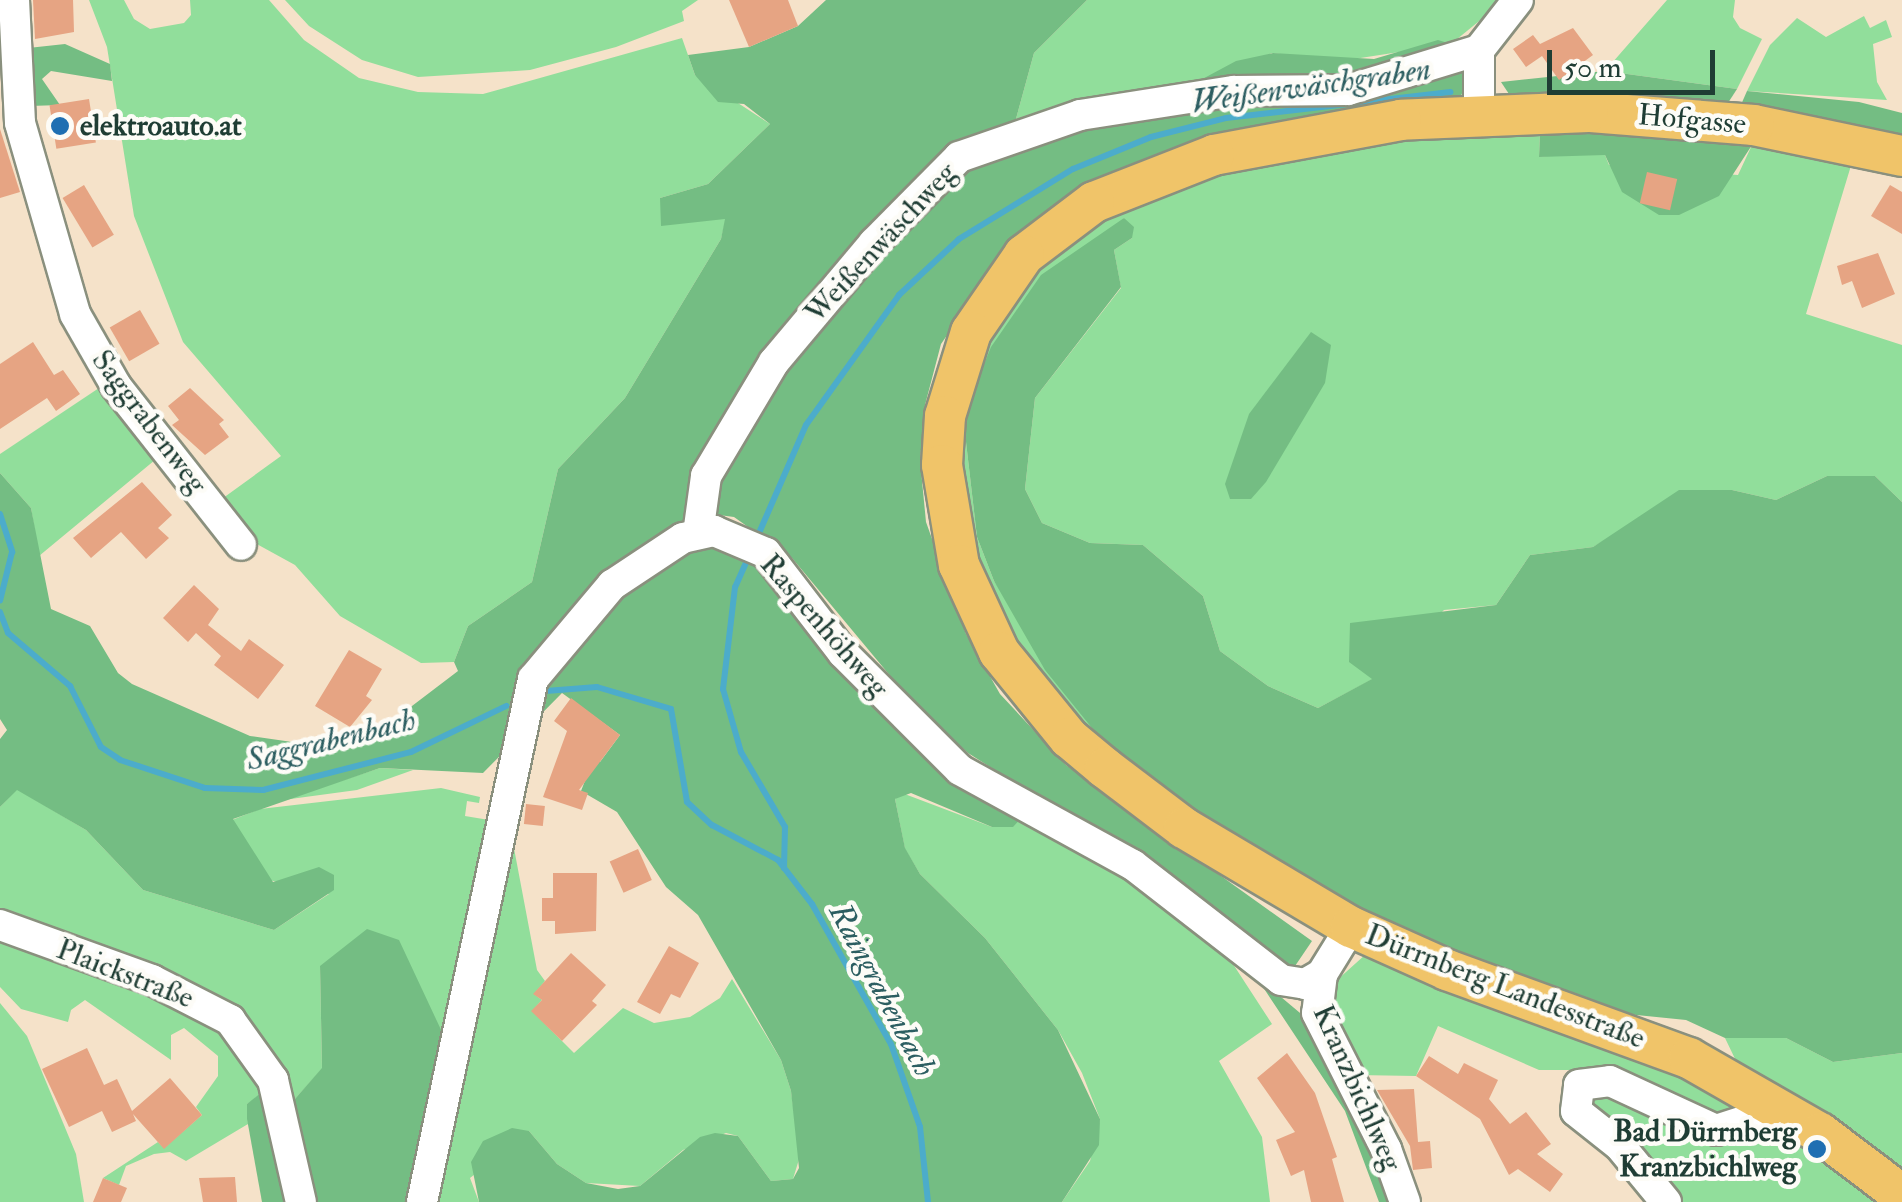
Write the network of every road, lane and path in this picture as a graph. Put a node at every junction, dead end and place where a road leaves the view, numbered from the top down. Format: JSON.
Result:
{"nodes":[{"id":1,"x":14,"y":0,"type":"edge"},
{"id":2,"x":1518,"y":0,"type":"edge"},
{"id":3,"x":1479,"y":50,"type":"junction"},
{"id":4,"x":1479,"y":112,"type":"junction"},
{"id":5,"x":1902,"y":156,"type":"edge"},
{"id":6,"x":698,"y":534,"type":"junction"},
{"id":7,"x":242,"y":546,"type":"dead end"},
{"id":8,"x":0,"y":925,"type":"edge"},
{"id":9,"x":1351,"y":926,"type":"junction"},
{"id":10,"x":1322,"y":974,"type":"junction"},
{"id":11,"x":1281,"y":980,"type":"junction"},
{"id":12,"x":1321,"y":1022,"type":"junction"},
{"id":13,"x":1767,"y":1101,"type":"junction"},
{"id":14,"x":1902,"y":1194,"type":"edge"},
{"id":15,"x":301,"y":1202,"type":"edge"},
{"id":16,"x":422,"y":1202,"type":"edge"},
{"id":17,"x":1406,"y":1202,"type":"edge"},
{"id":18,"x":1666,"y":1202,"type":"edge"}],
"edges":[{"from":1,"to":7,"type":"street","name":"Saggrabenweg"},
{"from":2,"to":3,"type":"street"},
{"from":3,"to":4,"type":"street"},
{"from":3,"to":6,"type":"street","name":"Weißenwäschweg"},
{"from":4,"to":5,"type":"main road","name":"Hofgasse"},
{"from":4,"to":9,"type":"main road","name":"Dürrnberg Landesstraße"},
{"from":6,"to":11,"type":"street","name":"Raspenhöhweg"},
{"from":6,"to":16,"type":"street"},
{"from":8,"to":15,"type":"street","name":"Plaickstraße"},
{"from":9,"to":10,"type":"street"},
{"from":9,"to":13,"type":"main road","name":"Dürrnberg Landesstraße"},
{"from":10,"to":11,"type":"street"},
{"from":10,"to":12,"type":"street","name":"Kranzbichlweg"},
{"from":11,"to":12,"type":"street","name":"Raspenhöhweg"},
{"from":12,"to":17,"type":"street","name":"Kranzbichlweg"},
{"from":13,"to":14,"type":"main road","name":"Dürrnberg Landesstraße"},
{"from":13,"to":18,"type":"street"}]}
